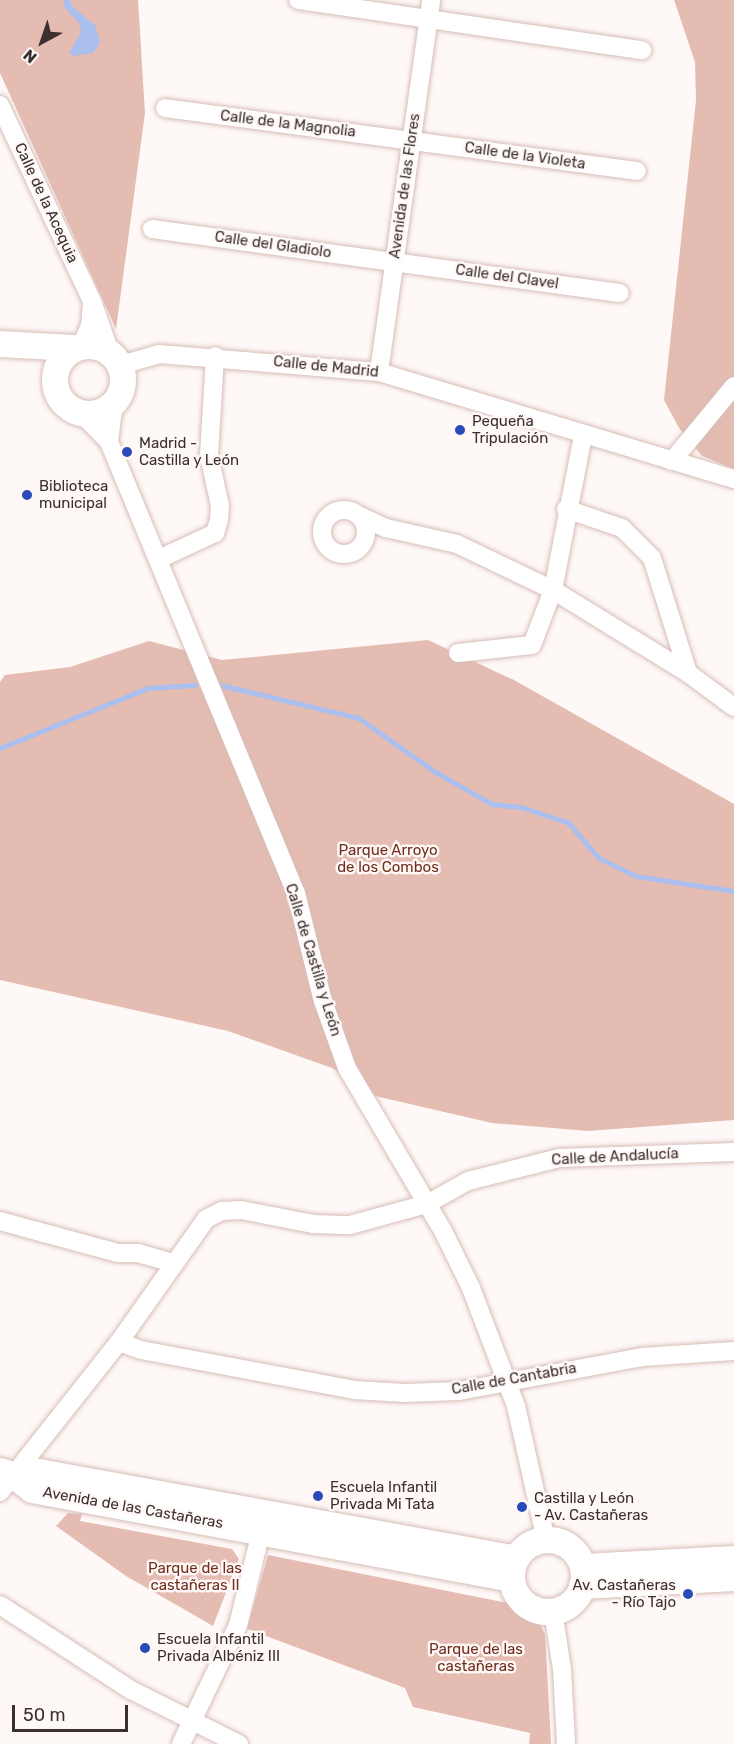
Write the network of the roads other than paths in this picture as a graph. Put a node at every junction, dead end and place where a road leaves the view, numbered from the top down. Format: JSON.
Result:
{"nodes":[{"id":1,"x":298,"y":0,"type":"edge"},
{"id":2,"x":430,"y":9,"type":"edge"},
{"id":3,"x":642,"y":50,"type":"dead end"},
{"id":4,"x":165,"y":108,"type":"dead end"},
{"id":5,"x":2,"y":114,"type":"edge"},
{"id":6,"x":412,"y":141,"type":"junction"},
{"id":7,"x":637,"y":171,"type":"dead end"},
{"id":8,"x":152,"y":228,"type":"dead end"},
{"id":9,"x":394,"y":261,"type":"junction"},
{"id":10,"x":620,"y":293,"type":"dead end"},
{"id":11,"x":93,"y":301,"type":"junction"},
{"id":12,"x":4,"y":344,"type":"edge"},
{"id":13,"x":77,"y":347,"type":"junction"},
{"id":14,"x":215,"y":356,"type":"junction"},
{"id":15,"x":116,"y":359,"type":"junction"},
{"id":16,"x":379,"y":372,"type":"junction"},
{"id":17,"x":54,"y":378,"type":"junction"},
{"id":18,"x":734,"y":386,"type":"edge"},
{"id":19,"x":114,"y":404,"type":"junction"},
{"id":20,"x":82,"y":414,"type":"junction"},
{"id":21,"x":583,"y":435,"type":"junction"},
{"id":22,"x":110,"y":442,"type":"junction"},
{"id":23,"x":672,"y":461,"type":"junction"},
{"id":24,"x":734,"y":479,"type":"edge"},
{"id":25,"x":566,"y":509,"type":"junction"},
{"id":26,"x":360,"y":516,"type":"junction"},
{"id":27,"x":403,"y":532,"type":"junction"},
{"id":28,"x":357,"y":549,"type":"junction"},
{"id":29,"x":159,"y":559,"type":"junction"},
{"id":30,"x":553,"y":590,"type":"junction"},
{"id":31,"x":458,"y":653,"type":"dead end"},
{"id":32,"x":688,"y":673,"type":"junction"},
{"id":33,"x":734,"y":706,"type":"edge"},
{"id":34,"x":734,"y":1152,"type":"edge"},
{"id":35,"x":427,"y":1204,"type":"junction"},
{"id":36,"x":0,"y":1221,"type":"edge"},
{"id":37,"x":172,"y":1263,"type":"junction"},
{"id":38,"x":118,"y":1342,"type":"junction"},
{"id":39,"x":734,"y":1351,"type":"edge"},
{"id":40,"x":508,"y":1381,"type":"junction"},
{"id":41,"x":4,"y":1479,"type":"edge"},
{"id":42,"x":261,"y":1532,"type":"junction"},
{"id":43,"x":546,"y":1540,"type":"junction"},
{"id":44,"x":734,"y":1559,"type":"edge"},
{"id":45,"x":514,"y":1569,"type":"junction"},
{"id":46,"x":583,"y":1577,"type":"junction"},
{"id":47,"x":734,"y":1578,"type":"edge"},
{"id":48,"x":0,"y":1605,"type":"edge"},
{"id":49,"x":553,"y":1611,"type":"junction"},
{"id":50,"x":191,"y":1723,"type":"junction"},
{"id":51,"x":181,"y":1744,"type":"edge"},
{"id":52,"x":239,"y":1744,"type":"edge"},
{"id":53,"x":566,"y":1744,"type":"edge"}],
"edges":[{"from":1,"to":2,"type":"street"},
{"from":2,"to":3,"type":"street"},
{"from":2,"to":6,"type":"street","name":"Avenida de las Flores"},
{"from":4,"to":6,"type":"street","name":"Calle de la Magnolia"},
{"from":5,"to":11,"type":"street","name":"Calle de la Acequia"},
{"from":6,"to":7,"type":"street","name":"Calle de la Violeta"},
{"from":6,"to":9,"type":"street","name":"Avenida de las Flores"},
{"from":8,"to":9,"type":"street","name":"Calle del Gladiolo"},
{"from":9,"to":10,"type":"street","name":"Calle del Clavel"},
{"from":9,"to":16,"type":"street","name":"Avenida de las Flores"},
{"from":11,"to":13,"type":"street"},
{"from":11,"to":15,"type":"street","name":"Calle de la Acequia"},
{"from":12,"to":13,"type":"street","name":"Calle de Madrid"},
{"from":12,"to":17,"type":"street","name":"Calle de Madrid"},
{"from":13,"to":15,"type":"street","name":"Calle de Madrid"},
{"from":13,"to":17,"type":"street"},
{"from":14,"to":15,"type":"street","name":"Calle de Madrid"},
{"from":14,"to":16,"type":"street","name":"Calle de Madrid"},
{"from":14,"to":29,"type":"street"},
{"from":15,"to":19,"type":"street"},
{"from":16,"to":21,"type":"street","name":"Calle de Madrid"},
{"from":17,"to":20,"type":"street","name":"Calle de Madrid"},
{"from":18,"to":23,"type":"street"},
{"from":19,"to":20,"type":"street"},
{"from":19,"to":22,"type":"street","name":"Calle de Castilla y León"},
{"from":20,"to":22,"type":"street","name":"Calle de Castilla y León"},
{"from":21,"to":23,"type":"street","name":"Calle de Madrid"},
{"from":21,"to":25,"type":"street"},
{"from":22,"to":29,"type":"street","name":"Calle de Castilla y León"},
{"from":23,"to":24,"type":"street","name":"Calle de Madrid"},
{"from":25,"to":30,"type":"street"},
{"from":25,"to":32,"type":"street"},
{"from":26,"to":27,"type":"street"},
{"from":26,"to":28,"type":"street"},
{"from":26,"to":28,"type":"street"},
{"from":27,"to":28,"type":"street"},
{"from":27,"to":30,"type":"street"},
{"from":29,"to":35,"type":"street","name":"Calle de Castilla y León"},
{"from":30,"to":31,"type":"street"},
{"from":30,"to":32,"type":"street"},
{"from":32,"to":33,"type":"street"},
{"from":34,"to":35,"type":"street","name":"Calle de Andalucía"},
{"from":35,"to":37,"type":"street","name":"Calle de Andalucía"},
{"from":35,"to":40,"type":"street","name":"Calle de Castilla y León"},
{"from":36,"to":37,"type":"street"},
{"from":37,"to":38,"type":"street","name":"Calle de Andalucía"},
{"from":38,"to":40,"type":"street","name":"Calle de Cantabria"},
{"from":38,"to":41,"type":"street","name":"Calle de Andalucía"},
{"from":39,"to":40,"type":"street","name":"Calle de Cantabria"},
{"from":40,"to":43,"type":"street","name":"Calle de Castilla y León"},
{"from":41,"to":42,"type":"street","name":"Avenida de las Castañeras"},
{"from":41,"to":45,"type":"street","name":"Avenida de las Castañeras"},
{"from":42,"to":45,"type":"street","name":"Avenida de las Castañeras"},
{"from":42,"to":50,"type":"street"},
{"from":43,"to":45,"type":"street"},
{"from":43,"to":46,"type":"street"},
{"from":44,"to":46,"type":"street"},
{"from":45,"to":49,"type":"street"},
{"from":46,"to":47,"type":"street"},
{"from":46,"to":49,"type":"street"},
{"from":48,"to":50,"type":"street"},
{"from":49,"to":53,"type":"street"},
{"from":50,"to":51,"type":"street"},
{"from":50,"to":52,"type":"street"}]}
